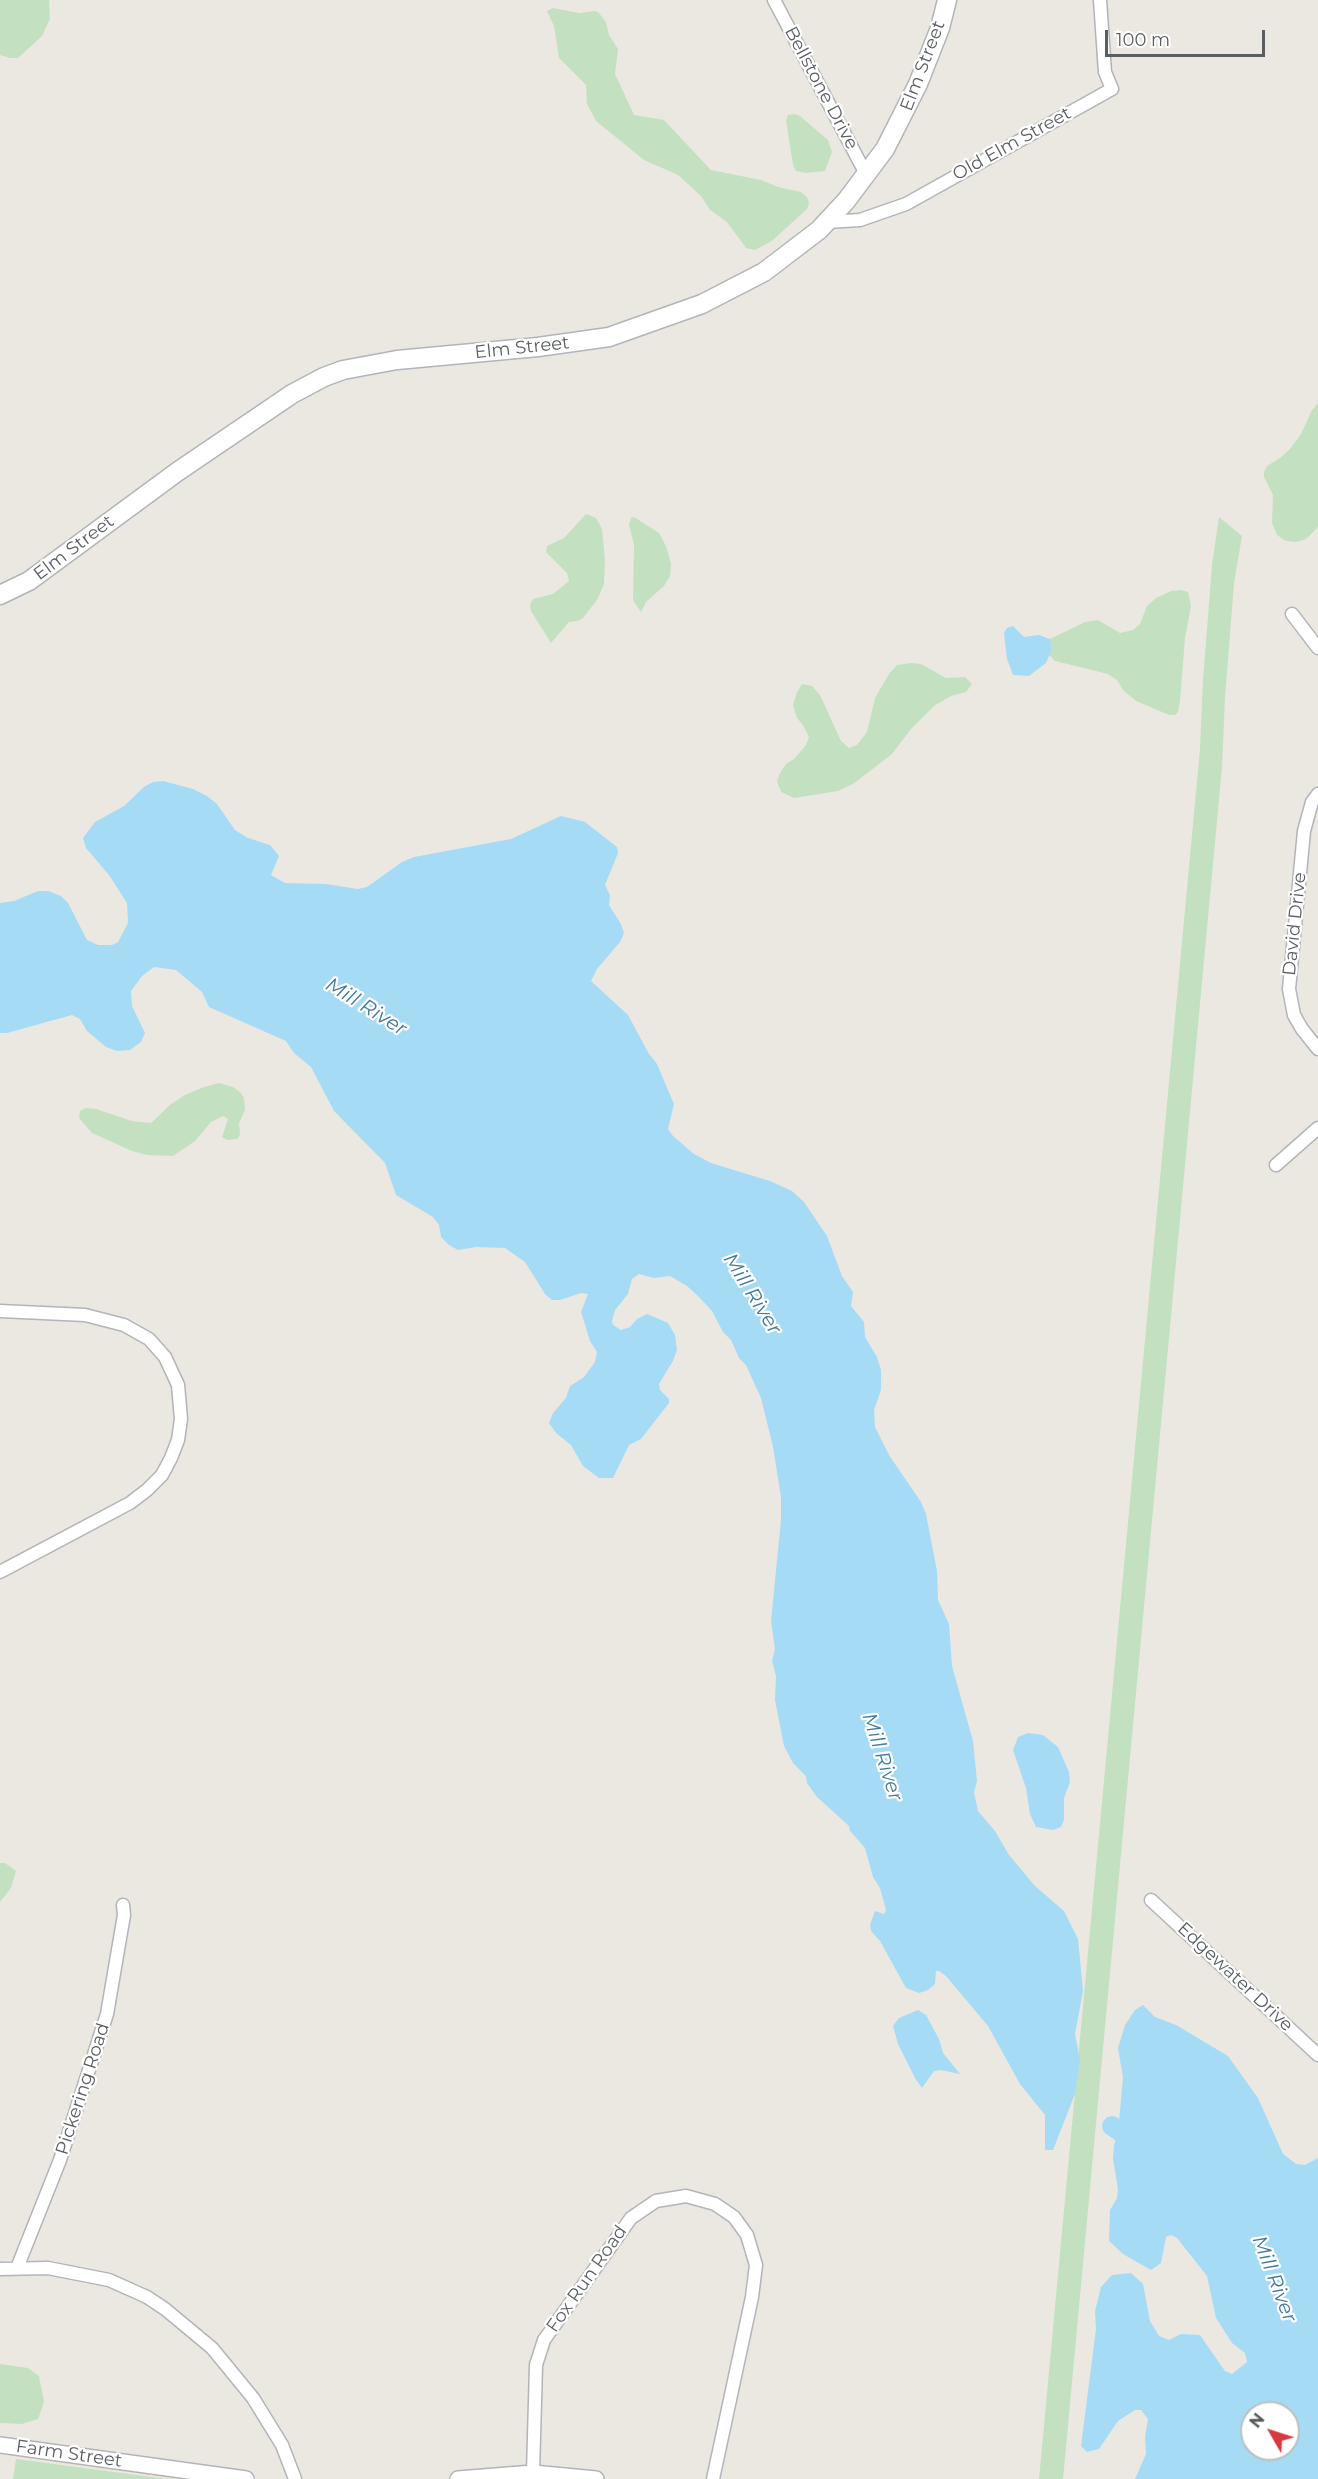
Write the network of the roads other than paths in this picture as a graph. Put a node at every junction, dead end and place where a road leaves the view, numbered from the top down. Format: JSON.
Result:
{"nodes":[{"id":1,"x":774,"y":0,"type":"edge"},
{"id":2,"x":947,"y":0,"type":"edge"},
{"id":3,"x":1100,"y":0,"type":"edge"},
{"id":4,"x":867,"y":176,"type":"junction"},
{"id":5,"x":827,"y":222,"type":"junction"},
{"id":6,"x":0,"y":595,"type":"edge"},
{"id":7,"x":1292,"y":614,"type":"dead end"},
{"id":8,"x":1318,"y":648,"type":"edge"},
{"id":9,"x":1318,"y":794,"type":"edge"},
{"id":10,"x":1318,"y":1048,"type":"edge"},
{"id":11,"x":1318,"y":1128,"type":"edge"},
{"id":12,"x":1276,"y":1165,"type":"dead end"},
{"id":13,"x":0,"y":1311,"type":"edge"},
{"id":14,"x":0,"y":1572,"type":"edge"},
{"id":15,"x":1151,"y":1900,"type":"dead end"},
{"id":16,"x":123,"y":1905,"type":"dead end"},
{"id":17,"x":1318,"y":2055,"type":"edge"},
{"id":18,"x":17,"y":2268,"type":"junction"},
{"id":19,"x":0,"y":2269,"type":"edge"},
{"id":20,"x":0,"y":2445,"type":"edge"},
{"id":21,"x":533,"y":2473,"type":"junction"},
{"id":22,"x":246,"y":2479,"type":"edge"},
{"id":23,"x":295,"y":2479,"type":"edge"},
{"id":24,"x":458,"y":2479,"type":"edge"},
{"id":25,"x":597,"y":2479,"type":"edge"},
{"id":26,"x":713,"y":2479,"type":"edge"}],
"edges":[{"from":1,"to":4,"type":"street","name":"Bellstone Drive"},
{"from":2,"to":4,"type":"main road","name":"Elm Street"},
{"from":3,"to":5,"type":"street","name":"Old Elm Street"},
{"from":4,"to":5,"type":"main road","name":"Elm Street"},
{"from":5,"to":6,"type":"main road","name":"Elm Street"},
{"from":7,"to":8,"type":"street"},
{"from":9,"to":10,"type":"street","name":"David Drive"},
{"from":11,"to":12,"type":"street"},
{"from":13,"to":14,"type":"street"},
{"from":15,"to":17,"type":"street","name":"Edgewater Drive"},
{"from":16,"to":18,"type":"street","name":"Pickering Road"},
{"from":18,"to":19,"type":"street"},
{"from":18,"to":23,"type":"street"},
{"from":20,"to":22,"type":"street","name":"Farm Street"},
{"from":21,"to":24,"type":"street"},
{"from":21,"to":25,"type":"street"},
{"from":21,"to":26,"type":"street","name":"Fox Run Road"}]}
